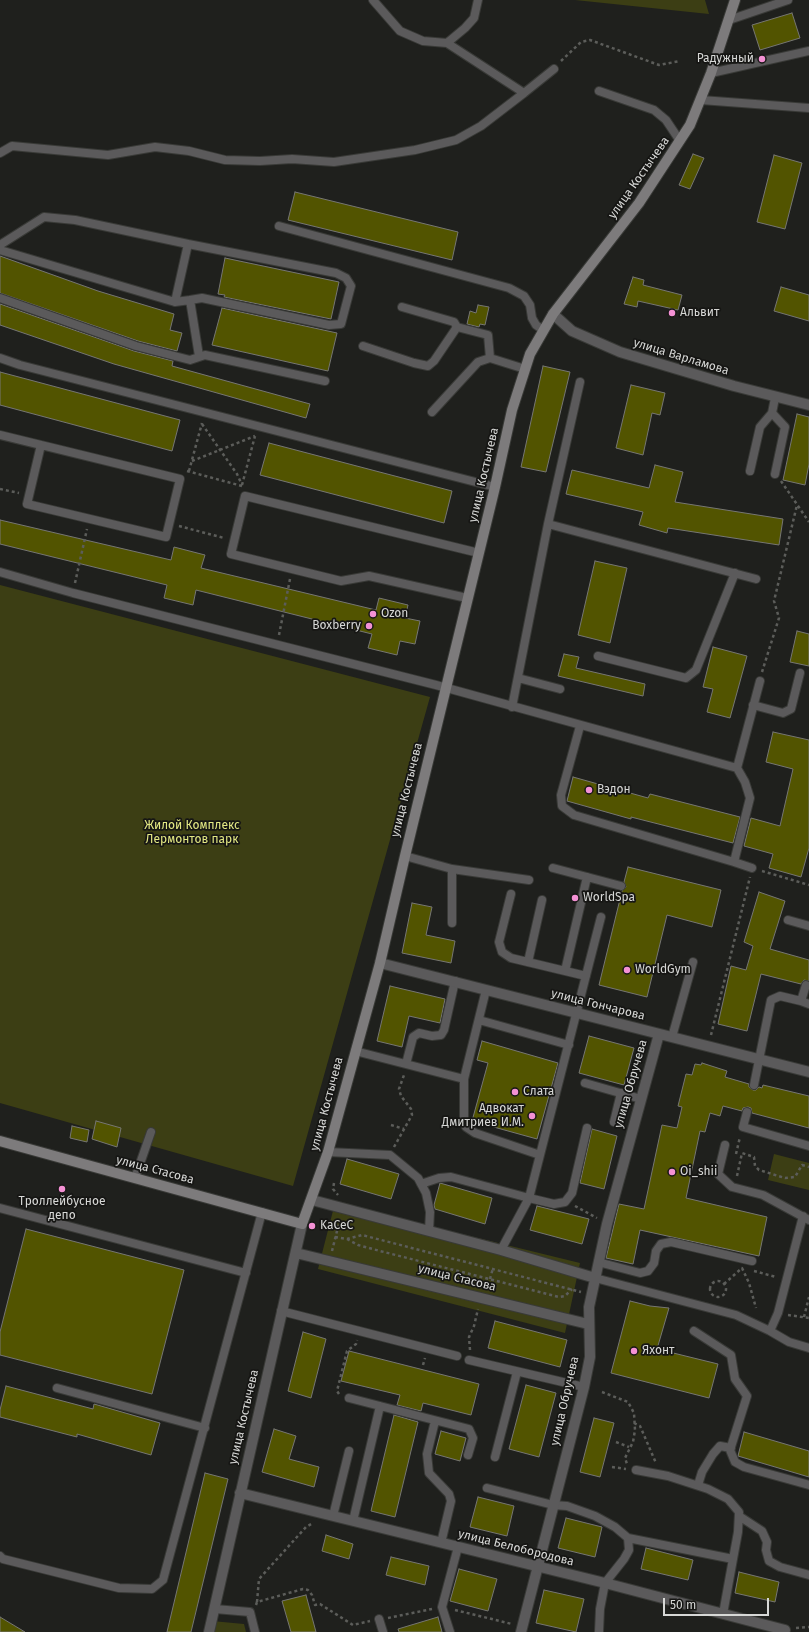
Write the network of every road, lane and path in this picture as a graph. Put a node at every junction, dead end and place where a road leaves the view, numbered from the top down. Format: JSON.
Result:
{"nodes":[{"id":1,"x":373,"y":0,"type":"edge"},
{"id":2,"x":478,"y":0,"type":"edge"},
{"id":3,"x":735,"y":0,"type":"edge"},
{"id":4,"x":788,"y":0,"type":"edge"},
{"id":5,"x":729,"y":20,"type":"junction"},
{"id":6,"x":447,"y":43,"type":"junction"},
{"id":7,"x":809,"y":51,"type":"edge"},
{"id":8,"x":680,"y":61,"type":"dead end"},
{"id":9,"x":554,"y":69,"type":"joint"},
{"id":10,"x":711,"y":73,"type":"junction"},
{"id":11,"x":599,"y":91,"type":"dead end"},
{"id":12,"x":524,"y":92,"type":"junction"},
{"id":13,"x":701,"y":100,"type":"junction"},
{"id":14,"x":809,"y":108,"type":"edge"},
{"id":15,"x":680,"y":141,"type":"junction"},
{"id":16,"x":0,"y":153,"type":"edge"},
{"id":17,"x":279,"y":226,"type":"dead end"},
{"id":18,"x":188,"y":244,"type":"junction"},
{"id":19,"x":0,"y":245,"type":"edge"},
{"id":20,"x":0,"y":250,"type":"edge"},
{"id":21,"x":0,"y":298,"type":"edge"},
{"id":22,"x":190,"y":300,"type":"junction"},
{"id":23,"x":175,"y":302,"type":"junction"},
{"id":24,"x":402,"y":307,"type":"dead end"},
{"id":25,"x":553,"y":314,"type":"junction"},
{"id":26,"x":456,"y":327,"type":"junction"},
{"id":27,"x":543,"y":330,"type":"junction"},
{"id":28,"x":363,"y":346,"type":"dead end"},
{"id":29,"x":199,"y":356,"type":"junction"},
{"id":30,"x":0,"y":358,"type":"edge"},
{"id":31,"x":490,"y":358,"type":"junction"},
{"id":32,"x":525,"y":369,"type":"junction"},
{"id":33,"x":325,"y":381,"type":"dead end"},
{"id":34,"x":580,"y":382,"type":"dead end"},
{"id":35,"x":775,"y":398,"type":"junction"},
{"id":36,"x":809,"y":405,"type":"edge"},
{"id":37,"x":205,"y":412,"type":"junction"},
{"id":38,"x":432,"y":412,"type":"dead end"},
{"id":39,"x":772,"y":412,"type":"junction"},
{"id":40,"x":202,"y":424,"type":"junction"},
{"id":41,"x":258,"y":426,"type":"junction"},
{"id":42,"x":0,"y":435,"type":"edge"},
{"id":43,"x":255,"y":436,"type":"junction"},
{"id":44,"x":41,"y":445,"type":"junction"},
{"id":45,"x":221,"y":451,"type":"junction"},
{"id":46,"x":192,"y":461,"type":"junction"},
{"id":47,"x":189,"y":471,"type":"junction"},
{"id":48,"x":750,"y":471,"type":"dead end"},
{"id":49,"x":777,"y":476,"type":"joint"},
{"id":50,"x":180,"y":479,"type":"junction"},
{"id":51,"x":242,"y":486,"type":"junction"},
{"id":52,"x":495,"y":487,"type":"junction"},
{"id":53,"x":0,"y":489,"type":"edge"},
{"id":54,"x":29,"y":496,"type":"junction"},
{"id":55,"x":245,"y":496,"type":"junction"},
{"id":56,"x":798,"y":505,"type":"junction"},
{"id":57,"x":90,"y":519,"type":"junction"},
{"id":58,"x":809,"y":522,"type":"edge"},
{"id":59,"x":169,"y":523,"type":"junction"},
{"id":60,"x":548,"y":524,"type":"junction"},
{"id":61,"x":234,"y":540,"type":"junction"},
{"id":62,"x":479,"y":553,"type":"junction"},
{"id":63,"x":292,"y":569,"type":"junction"},
{"id":64,"x":0,"y":572,"type":"edge"},
{"id":65,"x":736,"y":573,"type":"junction"},
{"id":66,"x":756,"y":579,"type":"dead end"},
{"id":67,"x":73,"y":593,"type":"junction"},
{"id":68,"x":467,"y":598,"type":"junction"},
{"id":69,"x":277,"y":645,"type":"junction"},
{"id":70,"x":598,"y":656,"type":"dead end"},
{"id":71,"x":800,"y":673,"type":"dead end"},
{"id":72,"x":518,"y":678,"type":"junction"},
{"id":73,"x":760,"y":681,"type":"joint"},
{"id":74,"x":445,"y":689,"type":"junction"},
{"id":75,"x":560,"y":689,"type":"dead end"},
{"id":76,"x":753,"y":705,"type":"junction"},
{"id":77,"x":512,"y":707,"type":"junction"},
{"id":78,"x":580,"y":726,"type":"junction"},
{"id":79,"x":736,"y":768,"type":"junction"},
{"id":80,"x":405,"y":856,"type":"junction"},
{"id":81,"x":734,"y":862,"type":"junction"},
{"id":82,"x":553,"y":868,"type":"dead end"},
{"id":83,"x":752,"y":868,"type":"junction"},
{"id":84,"x":452,"y":869,"type":"junction"},
{"id":85,"x":587,"y":877,"type":"junction"},
{"id":86,"x":529,"y":880,"type":"dead end"},
{"id":87,"x":809,"y":885,"type":"edge"},
{"id":88,"x":621,"y":886,"type":"dead end"},
{"id":89,"x":511,"y":894,"type":"dead end"},
{"id":90,"x":542,"y":900,"type":"dead end"},
{"id":91,"x":601,"y":917,"type":"dead end"},
{"id":92,"x":788,"y":920,"type":"dead end"},
{"id":93,"x":452,"y":923,"type":"dead end"},
{"id":94,"x":809,"y":926,"type":"edge"},
{"id":95,"x":528,"y":962,"type":"junction"},
{"id":96,"x":693,"y":962,"type":"dead end"},
{"id":97,"x":380,"y":963,"type":"junction"},
{"id":98,"x":565,"y":971,"type":"junction"},
{"id":99,"x":586,"y":976,"type":"junction"},
{"id":100,"x":456,"y":981,"type":"junction"},
{"id":101,"x":806,"y":985,"type":"dead end"},
{"id":102,"x":486,"y":990,"type":"junction"},
{"id":103,"x":805,"y":1003,"type":"edge"},
{"id":104,"x":577,"y":1013,"type":"junction"},
{"id":105,"x":479,"y":1020,"type":"junction"},
{"id":106,"x":659,"y":1034,"type":"junction"},
{"id":107,"x":672,"y":1037,"type":"junction"},
{"id":108,"x":710,"y":1037,"type":"dead end"},
{"id":109,"x":569,"y":1045,"type":"junction"},
{"id":110,"x":355,"y":1051,"type":"junction"},
{"id":111,"x":759,"y":1059,"type":"junction"},
{"id":112,"x":406,"y":1064,"type":"junction"},
{"id":113,"x":809,"y":1072,"type":"edge"},
{"id":114,"x":464,"y":1079,"type":"junction"},
{"id":115,"x":584,"y":1083,"type":"dead end"},
{"id":116,"x":754,"y":1085,"type":"dead end"},
{"id":117,"x":621,"y":1093,"type":"junction"},
{"id":118,"x":641,"y":1099,"type":"junction"},
{"id":119,"x":747,"y":1112,"type":"dead end"},
{"id":120,"x":614,"y":1122,"type":"dead end"},
{"id":121,"x":391,"y":1125,"type":"dead end"},
{"id":122,"x":587,"y":1128,"type":"dead end"},
{"id":123,"x":404,"y":1129,"type":"junction"},
{"id":124,"x":151,"y":1132,"type":"dead end"},
{"id":125,"x":0,"y":1141,"type":"edge"},
{"id":126,"x":725,"y":1145,"type":"dead end"},
{"id":127,"x":809,"y":1146,"type":"edge"},
{"id":128,"x":328,"y":1152,"type":"junction"},
{"id":129,"x":390,"y":1155,"type":"junction"},
{"id":130,"x":540,"y":1155,"type":"junction"},
{"id":131,"x":809,"y":1167,"type":"edge"},
{"id":132,"x":737,"y":1174,"type":"dead end"},
{"id":133,"x":135,"y":1178,"type":"junction"},
{"id":134,"x":334,"y":1183,"type":"dead end"},
{"id":135,"x":421,"y":1184,"type":"junction"},
{"id":136,"x":529,"y":1198,"type":"junction"},
{"id":137,"x":312,"y":1200,"type":"junction"},
{"id":138,"x":345,"y":1200,"type":"dead end"},
{"id":139,"x":566,"y":1200,"type":"junction"},
{"id":140,"x":0,"y":1208,"type":"edge"},
{"id":141,"x":262,"y":1212,"type":"junction"},
{"id":142,"x":341,"y":1215,"type":"dead end"},
{"id":143,"x":806,"y":1218,"type":"edge"},
{"id":144,"x":302,"y":1224,"type":"junction"},
{"id":145,"x":606,"y":1224,"type":"junction"},
{"id":146,"x":428,"y":1230,"type":"junction"},
{"id":147,"x":335,"y":1237,"type":"junction"},
{"id":148,"x":347,"y":1239,"type":"junction"},
{"id":149,"x":501,"y":1250,"type":"junction"},
{"id":150,"x":296,"y":1252,"type":"junction"},
{"id":151,"x":331,"y":1253,"type":"dead end"},
{"id":152,"x":752,"y":1261,"type":"dead end"},
{"id":153,"x":598,"y":1262,"type":"junction"},
{"id":154,"x":493,"y":1268,"type":"junction"},
{"id":155,"x":246,"y":1273,"type":"junction"},
{"id":156,"x":595,"y":1278,"type":"junction"},
{"id":157,"x":490,"y":1279,"type":"junction"},
{"id":158,"x":724,"y":1284,"type":"junction"},
{"id":159,"x":572,"y":1289,"type":"junction"},
{"id":160,"x":583,"y":1292,"type":"dead end"},
{"id":161,"x":809,"y":1297,"type":"edge"},
{"id":162,"x":481,"y":1298,"type":"junction"},
{"id":163,"x":756,"y":1308,"type":"dead end"},
{"id":164,"x":281,"y":1311,"type":"junction"},
{"id":165,"x":778,"y":1313,"type":"junction"},
{"id":166,"x":804,"y":1317,"type":"junction"},
{"id":167,"x":809,"y":1318,"type":"edge"},
{"id":168,"x":588,"y":1324,"type":"junction"},
{"id":169,"x":694,"y":1331,"type":"dead end"},
{"id":170,"x":770,"y":1331,"type":"junction"},
{"id":171,"x":356,"y":1344,"type":"dead end"},
{"id":172,"x":809,"y":1348,"type":"edge"},
{"id":173,"x":457,"y":1356,"type":"dead end"},
{"id":174,"x":425,"y":1358,"type":"dead end"},
{"id":175,"x":469,"y":1360,"type":"joint"},
{"id":176,"x":423,"y":1365,"type":"dead end"},
{"id":177,"x":517,"y":1372,"type":"junction"},
{"id":178,"x":584,"y":1387,"type":"junction"},
{"id":179,"x":57,"y":1388,"type":"dead end"},
{"id":180,"x":602,"y":1392,"type":"dead end"},
{"id":181,"x":349,"y":1398,"type":"joint"},
{"id":182,"x":380,"y":1406,"type":"junction"},
{"id":183,"x":435,"y":1421,"type":"junction"},
{"id":184,"x":634,"y":1423,"type":"junction"},
{"id":185,"x":205,"y":1428,"type":"junction"},
{"id":186,"x":616,"y":1442,"type":"dead end"},
{"id":187,"x":629,"y":1447,"type":"junction"},
{"id":188,"x":731,"y":1448,"type":"junction"},
{"id":189,"x":349,"y":1451,"type":"dead end"},
{"id":190,"x":468,"y":1456,"type":"dead end"},
{"id":191,"x":495,"y":1457,"type":"dead end"},
{"id":192,"x":636,"y":1470,"type":"joint"},
{"id":193,"x":668,"y":1476,"type":"junction"},
{"id":194,"x":809,"y":1485,"type":"edge"},
{"id":195,"x":698,"y":1486,"type":"junction"},
{"id":196,"x":486,"y":1488,"type":"dead end"},
{"id":197,"x":240,"y":1493,"type":"junction"},
{"id":198,"x":553,"y":1505,"type":"junction"},
{"id":199,"x":329,"y":1515,"type":"junction"},
{"id":200,"x":739,"y":1516,"type":"junction"},
{"id":201,"x":353,"y":1521,"type":"junction"},
{"id":202,"x":628,"y":1538,"type":"junction"},
{"id":203,"x":441,"y":1543,"type":"junction"},
{"id":204,"x":458,"y":1547,"type":"junction"},
{"id":205,"x":0,"y":1556,"type":"edge"},
{"id":206,"x":733,"y":1559,"type":"junction"},
{"id":207,"x":538,"y":1567,"type":"junction"},
{"id":208,"x":809,"y":1574,"type":"edge"},
{"id":209,"x":605,"y":1583,"type":"junction"},
{"id":210,"x":257,"y":1602,"type":"junction"},
{"id":211,"x":215,"y":1609,"type":"junction"},
{"id":212,"x":250,"y":1612,"type":"junction"},
{"id":213,"x":723,"y":1614,"type":"junction"},
{"id":214,"x":379,"y":1619,"type":"dead end"},
{"id":215,"x":357,"y":1624,"type":"dead end"},
{"id":216,"x":785,"y":1630,"type":"dead end"},
{"id":217,"x":209,"y":1632,"type":"edge"},
{"id":218,"x":255,"y":1632,"type":"edge"},
{"id":219,"x":383,"y":1632,"type":"edge"},
{"id":220,"x":450,"y":1632,"type":"edge"},
{"id":221,"x":521,"y":1632,"type":"edge"},
{"id":222,"x":599,"y":1632,"type":"edge"}],
"edges":[{"from":1,"to":6,"type":"lane"},
{"from":2,"to":6,"type":"lane"},
{"from":3,"to":5,"type":"street","name":"улица Костычева"},
{"from":4,"to":5,"type":"lane"},
{"from":5,"to":10,"type":"street","name":"улица Костычева"},
{"from":6,"to":12,"type":"lane"},
{"from":7,"to":10,"type":"lane"},
{"from":8,"to":9,"type":"path"},
{"from":9,"to":12,"type":"lane"},
{"from":10,"to":13,"type":"street","name":"улица Костычева"},
{"from":11,"to":15,"type":"lane"},
{"from":12,"to":16,"type":"lane"},
{"from":13,"to":14,"type":"lane"},
{"from":13,"to":15,"type":"street","name":"улица Костычева"},
{"from":15,"to":25,"type":"street","name":"улица Костычева"},
{"from":17,"to":27,"type":"lane"},
{"from":18,"to":19,"type":"lane"},
{"from":18,"to":22,"type":"lane"},
{"from":18,"to":23,"type":"lane"},
{"from":20,"to":23,"type":"lane"},
{"from":21,"to":29,"type":"lane"},
{"from":22,"to":23,"type":"lane"},
{"from":22,"to":29,"type":"lane"},
{"from":24,"to":26,"type":"lane"},
{"from":25,"to":27,"type":"street","name":"улица Костычева"},
{"from":25,"to":35,"type":"street","name":"улица Варламова"},
{"from":26,"to":28,"type":"lane"},
{"from":26,"to":31,"type":"lane"},
{"from":27,"to":32,"type":"street","name":"улица Костычева"},
{"from":29,"to":33,"type":"lane"},
{"from":30,"to":37,"type":"lane"},
{"from":31,"to":32,"type":"lane"},
{"from":31,"to":38,"type":"lane"},
{"from":32,"to":52,"type":"street","name":"улица Костычева"},
{"from":34,"to":60,"type":"lane"},
{"from":35,"to":36,"type":"street","name":"улица Варламова"},
{"from":35,"to":39,"type":"lane"},
{"from":37,"to":40,"type":"path"},
{"from":37,"to":41,"type":"lane"},
{"from":39,"to":48,"type":"lane"},
{"from":39,"to":49,"type":"lane"},
{"from":40,"to":45,"type":"path"},
{"from":40,"to":46,"type":"path"},
{"from":41,"to":43,"type":"path"},
{"from":41,"to":52,"type":"lane"},
{"from":42,"to":44,"type":"lane"},
{"from":43,"to":45,"type":"path"},
{"from":43,"to":51,"type":"path"},
{"from":44,"to":50,"type":"lane"},
{"from":44,"to":54,"type":"lane"},
{"from":45,"to":46,"type":"path"},
{"from":45,"to":51,"type":"path"},
{"from":46,"to":47,"type":"path"},
{"from":47,"to":50,"type":"path"},
{"from":47,"to":51,"type":"path"},
{"from":49,"to":56,"type":"path"},
{"from":50,"to":59,"type":"lane"},
{"from":51,"to":55,"type":"path"},
{"from":52,"to":62,"type":"street","name":"улица Костычева"},
{"from":53,"to":54,"type":"path"},
{"from":54,"to":57,"type":"lane"},
{"from":55,"to":61,"type":"lane"},
{"from":55,"to":62,"type":"lane"},
{"from":56,"to":58,"type":"path"},
{"from":56,"to":73,"type":"path"},
{"from":57,"to":59,"type":"lane"},
{"from":57,"to":67,"type":"path"},
{"from":59,"to":61,"type":"path"},
{"from":60,"to":65,"type":"lane"},
{"from":60,"to":72,"type":"lane"},
{"from":61,"to":63,"type":"lane"},
{"from":62,"to":68,"type":"street","name":"улица Костычева"},
{"from":63,"to":68,"type":"lane"},
{"from":63,"to":69,"type":"path"},
{"from":64,"to":67,"type":"lane"},
{"from":65,"to":66,"type":"lane"},
{"from":65,"to":70,"type":"lane"},
{"from":67,"to":69,"type":"lane"},
{"from":68,"to":74,"type":"street","name":"улица Костычева"},
{"from":69,"to":74,"type":"lane"},
{"from":71,"to":76,"type":"lane"},
{"from":72,"to":75,"type":"lane"},
{"from":72,"to":77,"type":"lane"},
{"from":73,"to":76,"type":"lane"},
{"from":74,"to":77,"type":"lane"},
{"from":74,"to":80,"type":"street","name":"улица Костычева"},
{"from":76,"to":79,"type":"lane"},
{"from":77,"to":78,"type":"lane"},
{"from":78,"to":79,"type":"lane"},
{"from":78,"to":81,"type":"lane"},
{"from":79,"to":81,"type":"lane"},
{"from":80,"to":84,"type":"lane"},
{"from":80,"to":97,"type":"street","name":"улица Костычева"},
{"from":81,"to":83,"type":"lane"},
{"from":82,"to":85,"type":"lane"},
{"from":83,"to":87,"type":"path"},
{"from":83,"to":108,"type":"path"},
{"from":84,"to":86,"type":"lane"},
{"from":84,"to":93,"type":"lane"},
{"from":85,"to":88,"type":"lane"},
{"from":85,"to":98,"type":"lane"},
{"from":89,"to":95,"type":"lane"},
{"from":90,"to":95,"type":"lane"},
{"from":91,"to":99,"type":"lane"},
{"from":92,"to":94,"type":"lane"},
{"from":95,"to":98,"type":"lane"},
{"from":96,"to":107,"type":"lane"},
{"from":97,"to":100,"type":"street","name":"улица Гончарова"},
{"from":97,"to":110,"type":"street","name":"улица Костычева"},
{"from":98,"to":99,"type":"lane"},
{"from":99,"to":104,"type":"lane"},
{"from":100,"to":102,"type":"street","name":"улица Гончарова"},
{"from":100,"to":112,"type":"lane"},
{"from":101,"to":103,"type":"lane"},
{"from":102,"to":104,"type":"street","name":"улица Гончарова"},
{"from":102,"to":105,"type":"lane"},
{"from":103,"to":111,"type":"lane"},
{"from":104,"to":106,"type":"street","name":"улица Гончарова"},
{"from":104,"to":109,"type":"lane"},
{"from":105,"to":109,"type":"lane"},
{"from":105,"to":114,"type":"lane"},
{"from":106,"to":107,"type":"street","name":"улица Гончарова"},
{"from":106,"to":118,"type":"street","name":"улица Обручева"},
{"from":107,"to":111,"type":"street","name":"улица Гончарова"},
{"from":109,"to":130,"type":"lane"},
{"from":110,"to":112,"type":"lane"},
{"from":110,"to":128,"type":"street","name":"улица Костычева"},
{"from":111,"to":113,"type":"street","name":"улица Гончарова"},
{"from":111,"to":116,"type":"lane"},
{"from":112,"to":114,"type":"lane"},
{"from":112,"to":123,"type":"path"},
{"from":114,"to":130,"type":"lane"},
{"from":115,"to":117,"type":"lane"},
{"from":117,"to":118,"type":"lane"},
{"from":117,"to":120,"type":"lane"},
{"from":118,"to":145,"type":"street","name":"улица Обручева"},
{"from":119,"to":127,"type":"lane"},
{"from":121,"to":123,"type":"path"},
{"from":122,"to":139,"type":"lane"},
{"from":123,"to":129,"type":"path"},
{"from":124,"to":133,"type":"lane"},
{"from":125,"to":133,"type":"street","name":"улица Стасова"},
{"from":126,"to":143,"type":"lane"},
{"from":128,"to":129,"type":"lane"},
{"from":128,"to":137,"type":"street","name":"улица Костычева"},
{"from":129,"to":135,"type":"lane"},
{"from":130,"to":136,"type":"lane"},
{"from":131,"to":132,"type":"path"},
{"from":133,"to":141,"type":"street","name":"улица Стасова"},
{"from":134,"to":138,"type":"path"},
{"from":135,"to":136,"type":"lane"},
{"from":135,"to":146,"type":"lane"},
{"from":136,"to":139,"type":"lane"},
{"from":136,"to":149,"type":"lane"},
{"from":137,"to":144,"type":"street","name":"улица Костычева"},
{"from":137,"to":146,"type":"street"},
{"from":139,"to":145,"type":"path"},
{"from":140,"to":155,"type":"lane"},
{"from":141,"to":144,"type":"street","name":"улица Стасова"},
{"from":141,"to":155,"type":"lane"},
{"from":142,"to":147,"type":"path"},
{"from":143,"to":165,"type":"lane"},
{"from":144,"to":150,"type":"street","name":"улица Костычева"},
{"from":145,"to":153,"type":"street","name":"улица Обручева"},
{"from":146,"to":149,"type":"street"},
{"from":147,"to":148,"type":"path"},
{"from":147,"to":151,"type":"path"},
{"from":148,"to":154,"type":"path"},
{"from":148,"to":157,"type":"path"},
{"from":149,"to":156,"type":"street"},
{"from":150,"to":162,"type":"street","name":"улица Стасова"},
{"from":150,"to":164,"type":"street","name":"улица Костычева"},
{"from":152,"to":153,"type":"lane"},
{"from":153,"to":156,"type":"street","name":"улица Обручева"},
{"from":154,"to":157,"type":"path"},
{"from":154,"to":159,"type":"path"},
{"from":155,"to":185,"type":"lane"},
{"from":156,"to":168,"type":"street","name":"улица Обручева"},
{"from":156,"to":170,"type":"lane"},
{"from":157,"to":159,"type":"path"},
{"from":158,"to":158,"type":"path"},
{"from":158,"to":163,"type":"path"},
{"from":159,"to":160,"type":"path"},
{"from":161,"to":166,"type":"path"},
{"from":162,"to":168,"type":"street","name":"улица Стасова"},
{"from":162,"to":175,"type":"path"},
{"from":164,"to":173,"type":"lane"},
{"from":164,"to":197,"type":"street","name":"улица Костычева"},
{"from":165,"to":166,"type":"path"},
{"from":165,"to":170,"type":"lane"},
{"from":166,"to":167,"type":"path"},
{"from":168,"to":178,"type":"street","name":"улица Обручева"},
{"from":169,"to":188,"type":"lane"},
{"from":170,"to":172,"type":"lane"},
{"from":171,"to":181,"type":"path"},
{"from":174,"to":176,"type":"path"},
{"from":175,"to":177,"type":"lane"},
{"from":177,"to":178,"type":"lane"},
{"from":177,"to":191,"type":"lane"},
{"from":178,"to":198,"type":"street","name":"улица Обручева"},
{"from":179,"to":185,"type":"lane"},
{"from":180,"to":184,"type":"path"},
{"from":181,"to":182,"type":"lane"},
{"from":182,"to":183,"type":"lane"},
{"from":182,"to":201,"type":"lane"},
{"from":183,"to":190,"type":"lane"},
{"from":183,"to":203,"type":"lane"},
{"from":184,"to":187,"type":"path"},
{"from":184,"to":193,"type":"path"},
{"from":185,"to":205,"type":"lane"},
{"from":186,"to":187,"type":"path"},
{"from":187,"to":192,"type":"path"},
{"from":188,"to":194,"type":"lane"},
{"from":188,"to":195,"type":"lane"},
{"from":189,"to":199,"type":"lane"},
{"from":192,"to":193,"type":"lane"},
{"from":193,"to":195,"type":"lane"},
{"from":195,"to":200,"type":"lane"},
{"from":196,"to":198,"type":"lane"},
{"from":197,"to":199,"type":"street","name":"улица Белобородова"},
{"from":197,"to":211,"type":"street","name":"улица Костычева"},
{"from":198,"to":202,"type":"lane"},
{"from":198,"to":207,"type":"street","name":"улица Обручева"},
{"from":199,"to":201,"type":"street","name":"улица Белобородова"},
{"from":199,"to":210,"type":"path"},
{"from":200,"to":206,"type":"lane"},
{"from":200,"to":208,"type":"lane"},
{"from":201,"to":203,"type":"street","name":"улица Белобородова"},
{"from":202,"to":206,"type":"lane"},
{"from":202,"to":209,"type":"lane"},
{"from":203,"to":204,"type":"street","name":"улица Белобородова"},
{"from":204,"to":207,"type":"street","name":"улица Белобородова"},
{"from":204,"to":220,"type":"lane"},
{"from":206,"to":213,"type":"lane"},
{"from":207,"to":209,"type":"street","name":"улица Белобородова"},
{"from":207,"to":221,"type":"street","name":"улица Обручева"},
{"from":209,"to":213,"type":"street","name":"улица Белобородова"},
{"from":209,"to":222,"type":"lane"},
{"from":210,"to":212,"type":"path"},
{"from":210,"to":215,"type":"path"},
{"from":211,"to":212,"type":"lane"},
{"from":211,"to":217,"type":"street","name":"улица Костычева"},
{"from":212,"to":218,"type":"lane"},
{"from":213,"to":216,"type":"street","name":"улица Белобородова"},
{"from":214,"to":219,"type":"lane"}]}
